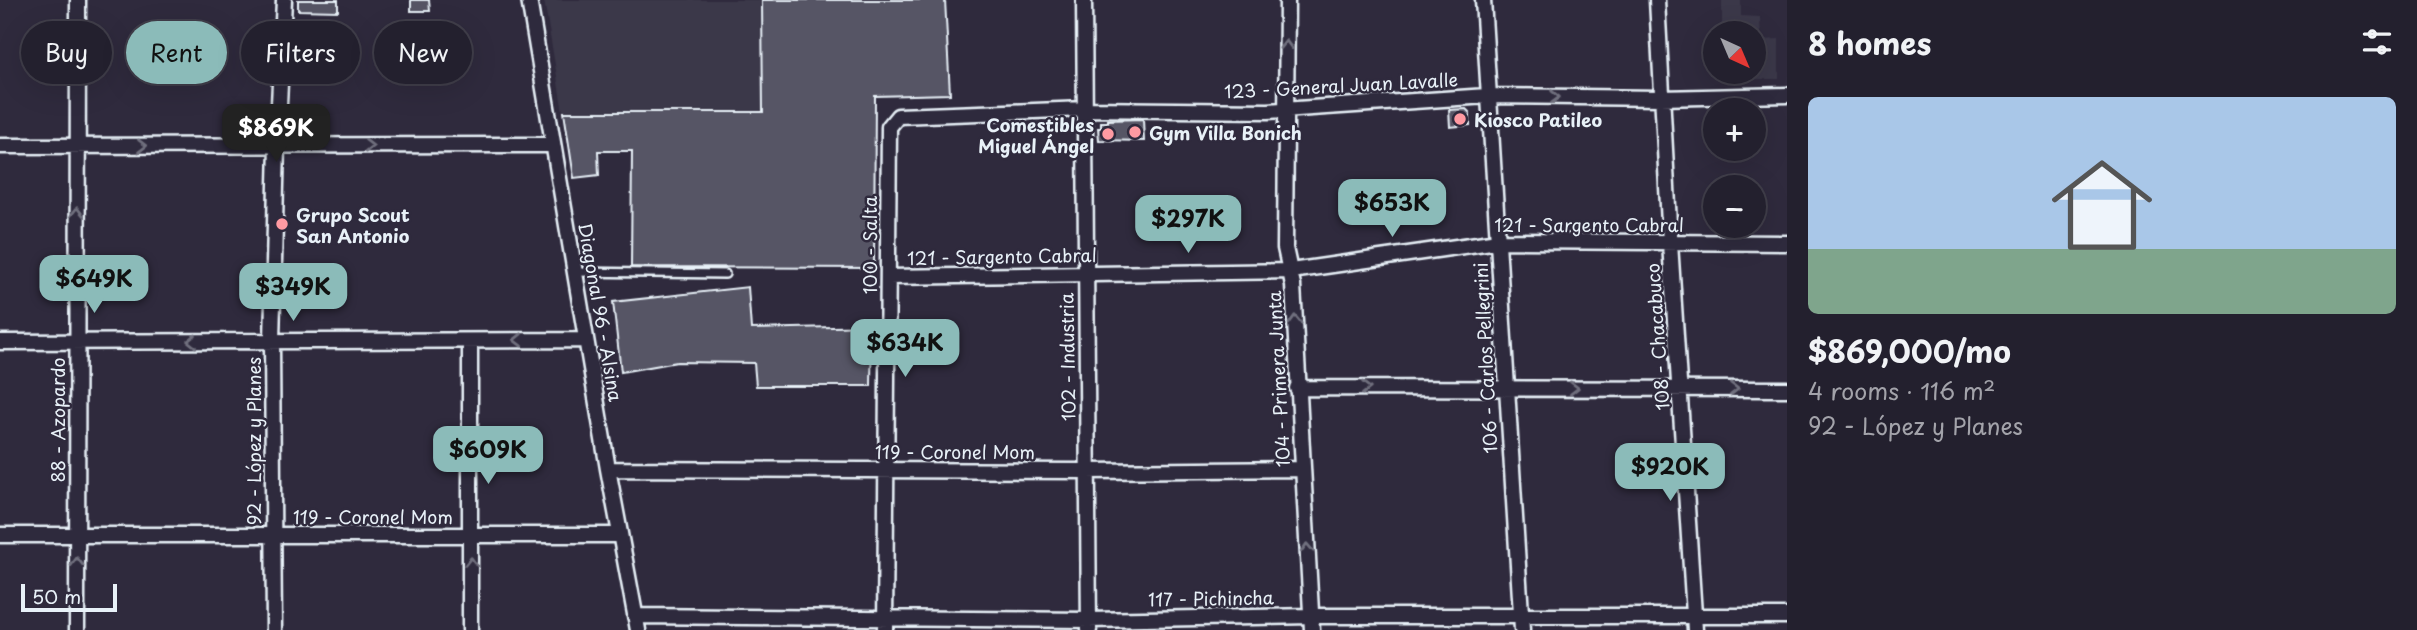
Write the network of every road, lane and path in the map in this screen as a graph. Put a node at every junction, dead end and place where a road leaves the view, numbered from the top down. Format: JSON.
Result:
{"nodes":[{"id":1,"x":78,"y":0,"type":"edge"},
{"id":2,"x":284,"y":0,"type":"edge"},
{"id":3,"x":529,"y":0,"type":"edge"},
{"id":4,"x":1084,"y":0,"type":"edge"},
{"id":5,"x":1287,"y":0,"type":"edge"},
{"id":6,"x":1483,"y":0,"type":"edge"},
{"id":7,"x":1657,"y":0,"type":"edge"},
{"id":8,"x":1787,"y":95,"type":"edge"},
{"id":9,"x":1487,"y":96,"type":"junction"},
{"id":10,"x":1661,"y":98,"type":"junction"},
{"id":11,"x":1085,"y":109,"type":"junction"},
{"id":12,"x":1286,"y":110,"type":"junction"},
{"id":13,"x":898,"y":116,"type":"joint"},
{"id":14,"x":78,"y":145,"type":"junction"},
{"id":15,"x":553,"y":145,"type":"junction"},
{"id":16,"x":0,"y":146,"type":"edge"},
{"id":17,"x":277,"y":146,"type":"junction"},
{"id":18,"x":1498,"y":241,"type":"junction"},
{"id":19,"x":1670,"y":243,"type":"junction"},
{"id":20,"x":1787,"y":243,"type":"edge"},
{"id":21,"x":1291,"y":271,"type":"junction"},
{"id":22,"x":575,"y":272,"type":"junction"},
{"id":23,"x":725,"y":274,"type":"dead end"},
{"id":24,"x":1085,"y":274,"type":"junction"},
{"id":25,"x":888,"y":277,"type":"junction"},
{"id":26,"x":586,"y":340,"type":"junction"},
{"id":27,"x":76,"y":341,"type":"junction"},
{"id":28,"x":272,"y":341,"type":"junction"},
{"id":29,"x":470,"y":341,"type":"junction"},
{"id":30,"x":0,"y":342,"type":"edge"},
{"id":31,"x":1297,"y":388,"type":"junction"},
{"id":32,"x":1505,"y":388,"type":"junction"},
{"id":33,"x":1681,"y":389,"type":"junction"},
{"id":34,"x":1787,"y":389,"type":"edge"},
{"id":35,"x":608,"y":469,"type":"junction"},
{"id":36,"x":1302,"y":469,"type":"junction"},
{"id":37,"x":887,"y":471,"type":"junction"},
{"id":38,"x":1087,"y":471,"type":"junction"},
{"id":39,"x":76,"y":534,"type":"junction"},
{"id":40,"x":273,"y":534,"type":"junction"},
{"id":41,"x":0,"y":535,"type":"edge"},
{"id":42,"x":471,"y":535,"type":"junction"},
{"id":43,"x":620,"y":535,"type":"junction"},
{"id":44,"x":1787,"y":617,"type":"edge"},
{"id":45,"x":636,"y":623,"type":"edge"},
{"id":46,"x":1311,"y":623,"type":"edge"},
{"id":47,"x":1521,"y":623,"type":"edge"},
{"id":48,"x":1695,"y":623,"type":"edge"},
{"id":49,"x":885,"y":624,"type":"edge"},
{"id":50,"x":1089,"y":625,"type":"edge"},
{"id":51,"x":77,"y":630,"type":"edge"},
{"id":52,"x":274,"y":630,"type":"edge"},
{"id":53,"x":470,"y":630,"type":"edge"}],
"edges":[{"from":1,"to":14,"type":"street","name":"88 - Azopardo"},
{"from":2,"to":17,"type":"street","name":"92 - López y Planes"},
{"from":3,"to":15,"type":"street","name":"Diagonal 96 - Alsina"},
{"from":4,"to":11,"type":"street","name":"102 - Industria"},
{"from":12,"to":5,"type":"street","name":"104 - Primera Junta","one_way":true},
{"from":6,"to":9,"type":"street","name":"106 - Carlos Pellegrini"},
{"from":7,"to":10,"type":"street","name":"108 - Chacabuco"},
{"from":8,"to":10,"type":"street","name":"123 - General Juan Lavalle"},
{"from":9,"to":10,"type":"street","name":"123 - General Juan Lavalle","one_way":true},
{"from":9,"to":12,"type":"street","name":"123 - General Juan Lavalle"},
{"from":9,"to":18,"type":"street","name":"106 - Carlos Pellegrini"},
{"from":10,"to":19,"type":"street","name":"108 - Chacabuco"},
{"from":11,"to":12,"type":"street","name":"123 - General Juan Lavalle"},
{"from":11,"to":13,"type":"street","name":"123 - General Juan Lavalle"},
{"from":11,"to":24,"type":"street","name":"102 - Industria"},
{"from":12,"to":21,"type":"street","name":"104 - Primera Junta"},
{"from":13,"to":25,"type":"street","name":"100 - Salta"},
{"from":14,"to":16,"type":"street"},
{"from":14,"to":17,"type":"street","one_way":true},
{"from":27,"to":14,"type":"street","name":"88 - Azopardo","one_way":true},
{"from":17,"to":15,"type":"street","one_way":true},
{"from":15,"to":22,"type":"street","name":"Diagonal 96 - Alsina"},
{"from":17,"to":28,"type":"street","name":"92 - López y Planes"},
{"from":18,"to":19,"type":"street","name":"121 - Sargento Cabral"},
{"from":18,"to":21,"type":"street","name":"121 - Sargento Cabral"},
{"from":18,"to":32,"type":"street","name":"106 - Carlos Pellegrini"},
{"from":19,"to":20,"type":"street","name":"121 - Sargento Cabral"},
{"from":19,"to":33,"type":"street","name":"108 - Chacabuco"},
{"from":21,"to":24,"type":"street","name":"121 - Sargento Cabral"},
{"from":31,"to":21,"type":"street","name":"104 - Primera Junta","one_way":true},
{"from":22,"to":23,"type":"lane"},
{"from":22,"to":26,"type":"street","name":"Diagonal 96 - Alsina"},
{"from":24,"to":25,"type":"street","name":"121 - Sargento Cabral"},
{"from":24,"to":38,"type":"street","name":"102 - Industria"},
{"from":25,"to":37,"type":"street","name":"100 - Salta"},
{"from":26,"to":29,"type":"street","one_way":true},
{"from":26,"to":35,"type":"street","name":"Diagonal 96 - Alsina"},
{"from":28,"to":27,"type":"street","one_way":true},
{"from":27,"to":30,"type":"street"},
{"from":27,"to":39,"type":"street","name":"88 - Azopardo"},
{"from":28,"to":29,"type":"street"},
{"from":28,"to":40,"type":"street","name":"92 - López y Planes"},
{"from":29,"to":42,"type":"street"},
{"from":31,"to":32,"type":"street","one_way":true},
{"from":31,"to":36,"type":"street","name":"104 - Primera Junta"},
{"from":32,"to":33,"type":"street","one_way":true},
{"from":32,"to":47,"type":"street","name":"106 - Carlos Pellegrini"},
{"from":33,"to":34,"type":"street","one_way":true},
{"from":33,"to":48,"type":"street","name":"108 - Chacabuco"},
{"from":35,"to":37,"type":"street","name":"119 - Coronel Mom"},
{"from":35,"to":43,"type":"street","name":"Diagonal 96 - Alsina"},
{"from":36,"to":38,"type":"street","name":"119 - Coronel Mom"},
{"from":46,"to":36,"type":"street","name":"104 - Primera Junta","one_way":true},
{"from":37,"to":38,"type":"street","name":"119 - Coronel Mom"},
{"from":37,"to":49,"type":"street","name":"100 - Salta"},
{"from":38,"to":50,"type":"street","name":"102 - Industria"},
{"from":39,"to":40,"type":"street","name":"119 - Coronel Mom"},
{"from":39,"to":41,"type":"street","name":"119 - Coronel Mom"},
{"from":51,"to":39,"type":"street","name":"88 - Azopardo","one_way":true},
{"from":40,"to":42,"type":"street","name":"119 - Coronel Mom"},
{"from":40,"to":52,"type":"street","name":"92 - López y Planes"},
{"from":42,"to":43,"type":"street","name":"119 - Coronel Mom"},
{"from":53,"to":42,"type":"street","one_way":true},
{"from":43,"to":45,"type":"street","name":"Diagonal 96 - Alsina"},
{"from":44,"to":48,"type":"street","name":"117 - Pichincha"},
{"from":45,"to":49,"type":"street","name":"117 - Pichincha"},
{"from":46,"to":47,"type":"street","name":"117 - Pichincha"},
{"from":46,"to":50,"type":"street","name":"117 - Pichincha"},
{"from":47,"to":48,"type":"street","name":"117 - Pichincha"},
{"from":49,"to":50,"type":"street","name":"117 - Pichincha"}]}
